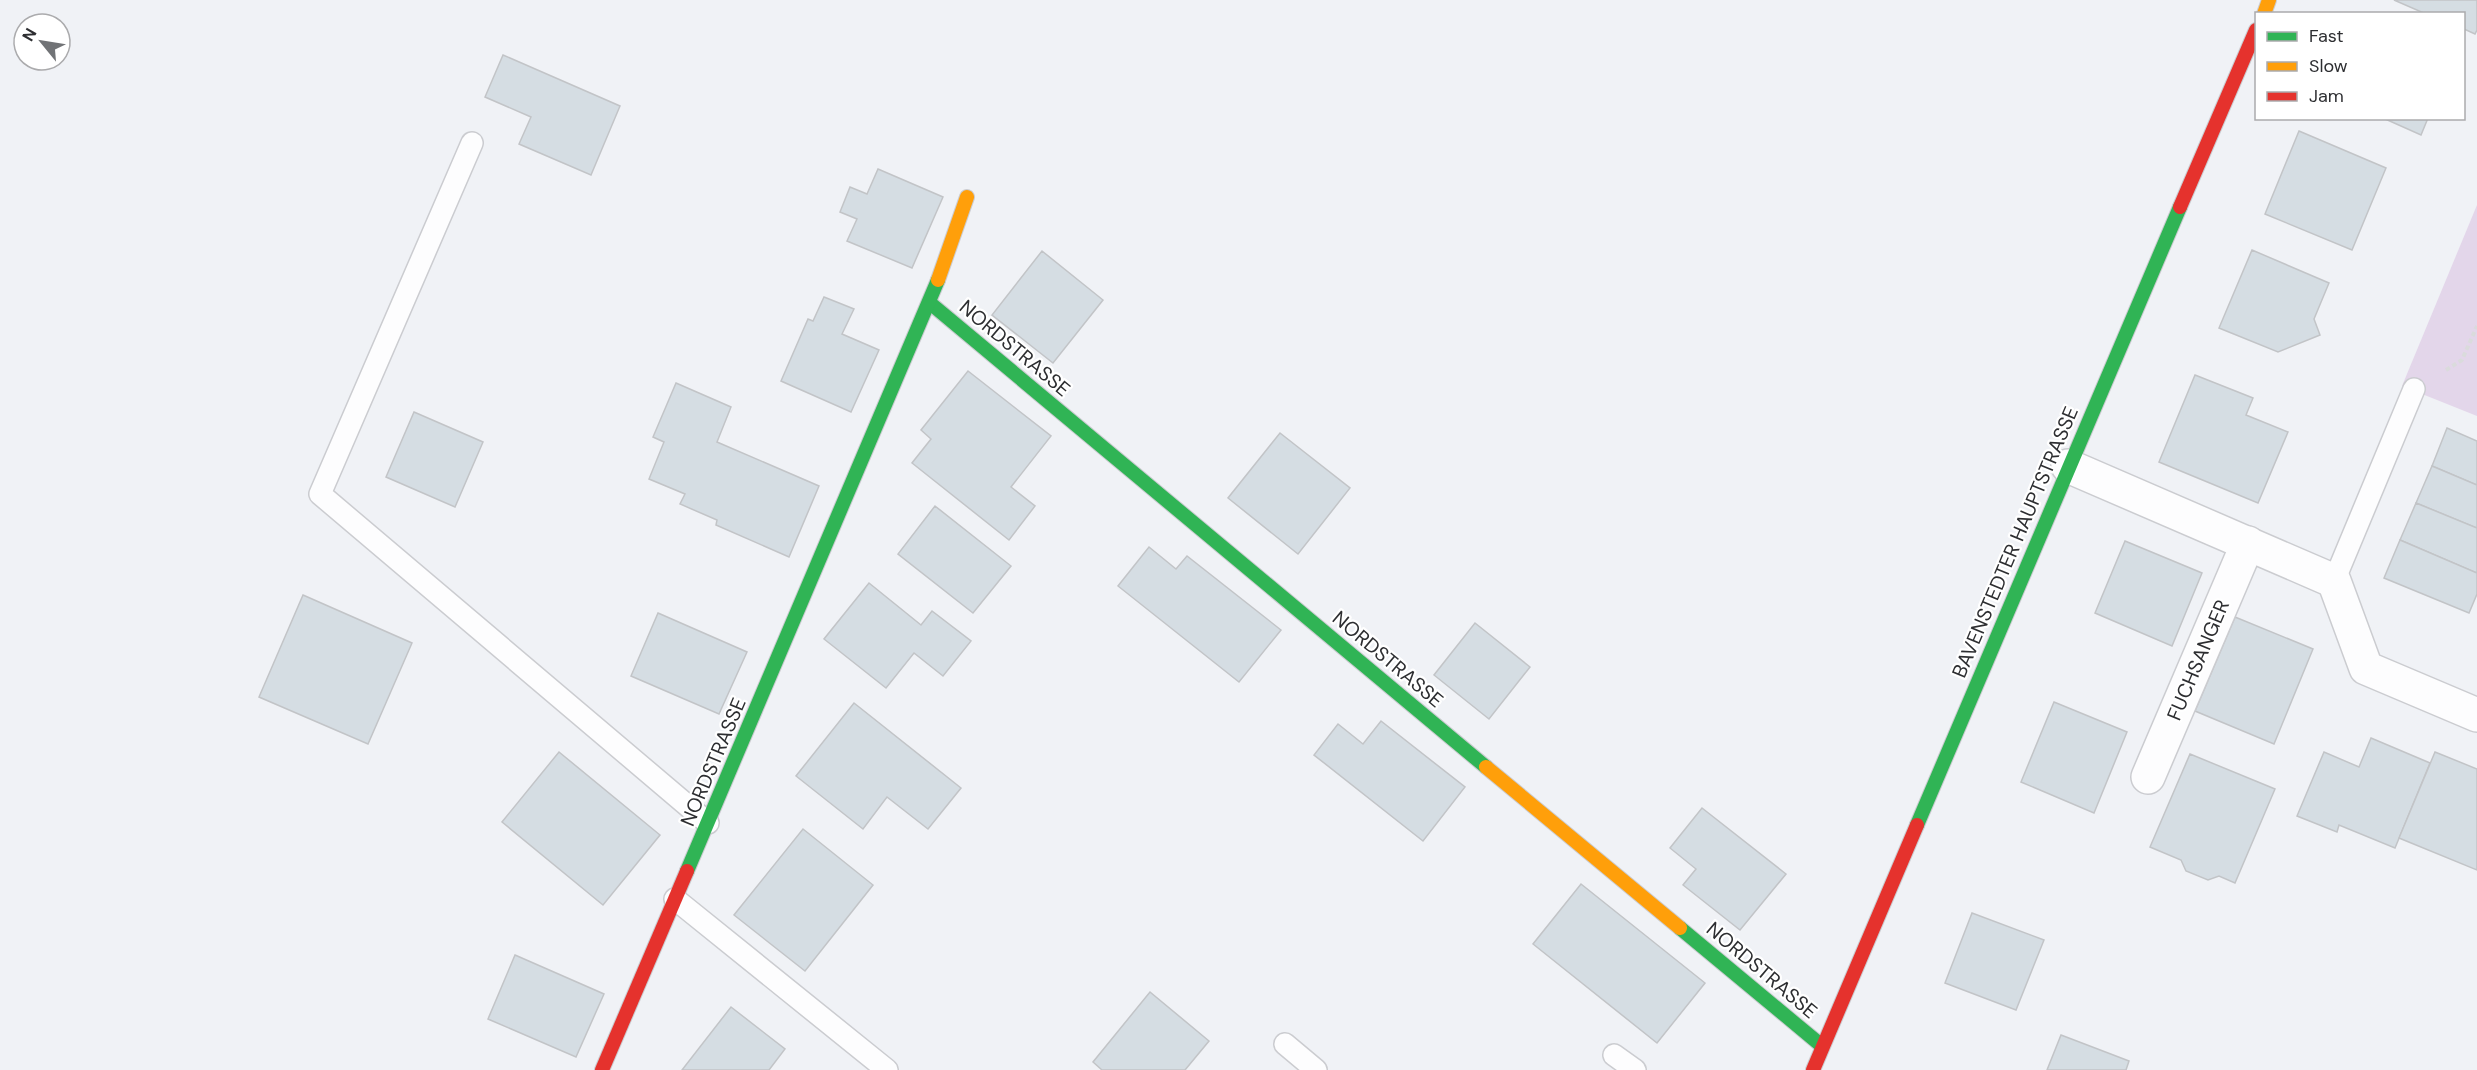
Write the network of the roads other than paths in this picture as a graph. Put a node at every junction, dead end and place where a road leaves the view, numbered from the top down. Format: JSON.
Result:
{"nodes":[{"id":1,"x":2255,"y":32,"type":"edge"},
{"id":2,"x":472,"y":143,"type":"dead end"},
{"id":3,"x":967,"y":197,"type":"dead end"},
{"id":4,"x":930,"y":303,"type":"junction"},
{"id":5,"x":2414,"y":389,"type":"dead end"},
{"id":6,"x":2068,"y":466,"type":"junction"},
{"id":7,"x":2248,"y":543,"type":"junction"},
{"id":8,"x":2334,"y":581,"type":"junction"},
{"id":9,"x":2477,"y":715,"type":"edge"},
{"id":10,"x":2148,"y":777,"type":"dead end"},
{"id":11,"x":708,"y":823,"type":"junction"},
{"id":12,"x":675,"y":898,"type":"junction"},
{"id":13,"x":1285,"y":1044,"type":"dead end"},
{"id":14,"x":1822,"y":1046,"type":"junction"},
{"id":15,"x":1614,"y":1055,"type":"dead end"},
{"id":16,"x":602,"y":1070,"type":"edge"},
{"id":17,"x":886,"y":1070,"type":"edge"},
{"id":18,"x":1316,"y":1070,"type":"edge"},
{"id":19,"x":1635,"y":1070,"type":"edge"},
{"id":20,"x":1813,"y":1070,"type":"edge"}],
"edges":[{"from":1,"to":6,"type":"street","name":"BAVENSTEDTER HAUPTSTRASSE"},
{"from":2,"to":11,"type":"lane"},
{"from":3,"to":4,"type":"street","name":"NORDSTRASSE"},
{"from":4,"to":11,"type":"street","name":"NORDSTRASSE"},
{"from":4,"to":14,"type":"street","name":"NORDSTRASSE"},
{"from":5,"to":8,"type":"lane"},
{"from":6,"to":7,"type":"street"},
{"from":6,"to":14,"type":"street","name":"BAVENSTEDTER HAUPTSTRASSE"},
{"from":7,"to":8,"type":"street"},
{"from":7,"to":10,"type":"street","name":"FUCHSANGER"},
{"from":8,"to":9,"type":"street"},
{"from":11,"to":12,"type":"street","name":"NORDSTRASSE"},
{"from":12,"to":16,"type":"street","name":"NORDSTRASSE"},
{"from":12,"to":17,"type":"lane"},
{"from":13,"to":18,"type":"lane"},
{"from":14,"to":20,"type":"street","name":"BAVENSTEDTER HAUPTSTRASSE"},
{"from":15,"to":19,"type":"lane"}]}
